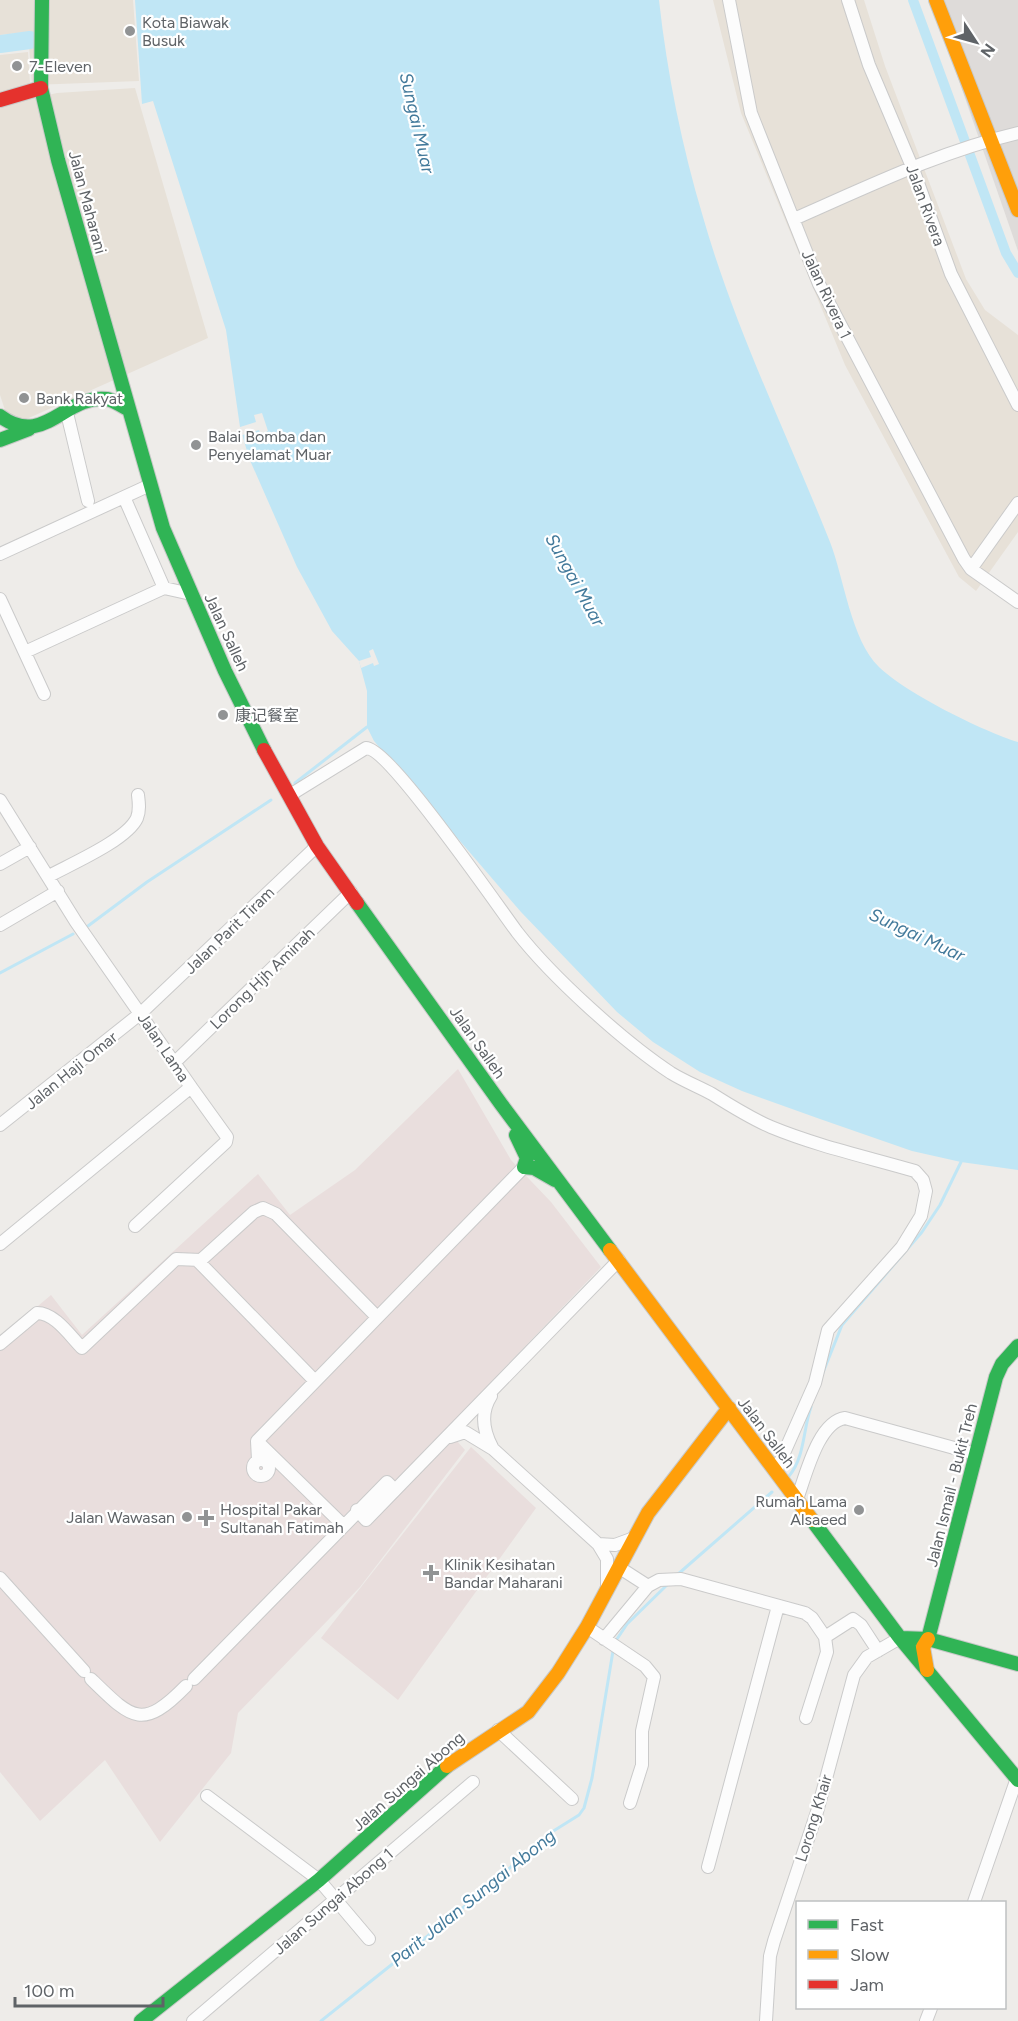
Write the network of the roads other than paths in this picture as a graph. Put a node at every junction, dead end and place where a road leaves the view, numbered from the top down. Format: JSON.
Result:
{"nodes":[{"id":1,"x":42,"y":0,"type":"edge"},
{"id":2,"x":729,"y":0,"type":"edge"},
{"id":3,"x":848,"y":0,"type":"edge"},
{"id":4,"x":936,"y":0,"type":"edge"},
{"id":5,"x":41,"y":88,"type":"junction"},
{"id":6,"x":0,"y":100,"type":"edge"},
{"id":7,"x":1018,"y":133,"type":"edge"},
{"id":8,"x":985,"y":142,"type":"junction"},
{"id":9,"x":913,"y":169,"type":"junction"},
{"id":10,"x":1018,"y":210,"type":"edge"},
{"id":11,"x":794,"y":219,"type":"junction"},
{"id":12,"x":114,"y":358,"type":"junction"},
{"id":13,"x":93,"y":400,"type":"junction"},
{"id":14,"x":1018,"y":405,"type":"edge"},
{"id":15,"x":128,"y":410,"type":"junction"},
{"id":16,"x":67,"y":413,"type":"junction"},
{"id":17,"x":0,"y":416,"type":"edge"},
{"id":18,"x":29,"y":429,"type":"junction"},
{"id":19,"x":0,"y":440,"type":"edge"},
{"id":20,"x":150,"y":485,"type":"junction"},
{"id":21,"x":124,"y":497,"type":"junction"},
{"id":22,"x":88,"y":501,"type":"dead end"},
{"id":23,"x":1018,"y":503,"type":"edge"},
{"id":24,"x":0,"y":554,"type":"edge"},
{"id":25,"x":971,"y":569,"type":"junction"},
{"id":26,"x":164,"y":588,"type":"junction"},
{"id":27,"x":191,"y":594,"type":"junction"},
{"id":28,"x":0,"y":599,"type":"edge"},
{"id":29,"x":1018,"y":602,"type":"edge"},
{"id":30,"x":25,"y":652,"type":"junction"},
{"id":31,"x":44,"y":694,"type":"dead end"},
{"id":32,"x":138,"y":795,"type":"dead end"},
{"id":33,"x":290,"y":795,"type":"junction"},
{"id":34,"x":0,"y":800,"type":"edge"},
{"id":35,"x":317,"y":846,"type":"junction"},
{"id":36,"x":30,"y":847,"type":"junction"},
{"id":37,"x":0,"y":864,"type":"edge"},
{"id":38,"x":49,"y":876,"type":"junction"},
{"id":39,"x":58,"y":891,"type":"junction"},
{"id":40,"x":351,"y":892,"type":"junction"},
{"id":41,"x":0,"y":926,"type":"edge"},
{"id":42,"x":141,"y":1013,"type":"junction"},
{"id":43,"x":174,"y":1063,"type":"junction"},
{"id":44,"x":191,"y":1087,"type":"junction"},
{"id":45,"x":507,"y":1112,"type":"junction"},
{"id":46,"x":0,"y":1125,"type":"edge"},
{"id":47,"x":524,"y":1167,"type":"junction"},
{"id":48,"x":562,"y":1184,"type":"junction"},
{"id":49,"x":135,"y":1226,"type":"dead end"},
{"id":50,"x":0,"y":1244,"type":"edge"},
{"id":51,"x":197,"y":1260,"type":"junction"},
{"id":52,"x":619,"y":1260,"type":"junction"},
{"id":53,"x":377,"y":1317,"type":"junction"},
{"id":54,"x":0,"y":1344,"type":"edge"},
{"id":55,"x":1018,"y":1346,"type":"edge"},
{"id":56,"x":315,"y":1381,"type":"junction"},
{"id":57,"x":497,"y":1387,"type":"junction"},
{"id":58,"x":729,"y":1408,"type":"junction"},
{"id":59,"x":444,"y":1440,"type":"junction"},
{"id":60,"x":493,"y":1449,"type":"junction"},
{"id":61,"x":976,"y":1454,"type":"junction"},
{"id":62,"x":776,"y":1471,"type":"junction"},
{"id":63,"x":797,"y":1499,"type":"junction"},
{"id":64,"x":342,"y":1525,"type":"junction"},
{"id":65,"x":637,"y":1536,"type":"junction"},
{"id":66,"x":598,"y":1544,"type":"junction"},
{"id":67,"x":621,"y":1568,"type":"junction"},
{"id":68,"x":0,"y":1578,"type":"edge"},
{"id":69,"x":648,"y":1586,"type":"junction"},
{"id":70,"x":605,"y":1596,"type":"junction"},
{"id":71,"x":778,"y":1606,"type":"junction"},
{"id":72,"x":587,"y":1628,"type":"junction"},
{"id":73,"x":825,"y":1637,"type":"junction"},
{"id":74,"x":900,"y":1638,"type":"junction"},
{"id":75,"x":928,"y":1638,"type":"junction"},
{"id":76,"x":604,"y":1639,"type":"junction"},
{"id":77,"x":878,"y":1651,"type":"junction"},
{"id":78,"x":1018,"y":1664,"type":"edge"},
{"id":79,"x":927,"y":1671,"type":"junction"},
{"id":80,"x":806,"y":1718,"type":"dead end"},
{"id":81,"x":498,"y":1730,"type":"junction"},
{"id":82,"x":1017,"y":1779,"type":"edge"},
{"id":83,"x":473,"y":1782,"type":"dead end"},
{"id":84,"x":207,"y":1796,"type":"dead end"},
{"id":85,"x":572,"y":1799,"type":"dead end"},
{"id":86,"x":630,"y":1803,"type":"dead end"},
{"id":87,"x":708,"y":1867,"type":"dead end"},
{"id":88,"x":319,"y":1880,"type":"junction"},
{"id":89,"x":335,"y":1899,"type":"junction"},
{"id":90,"x":974,"y":1901,"type":"edge"},
{"id":91,"x":369,"y":1939,"type":"dead end"},
{"id":92,"x":141,"y":2021,"type":"edge"},
{"id":93,"x":194,"y":2021,"type":"edge"},
{"id":94,"x":766,"y":2021,"type":"edge"}],
"edges":[{"from":1,"to":5,"type":"main road","name":"Jalan Maharani"},
{"from":2,"to":11,"type":"street","name":"Jalan Rivera 1"},
{"from":3,"to":9,"type":"street","name":"Jalan Rivera"},
{"from":4,"to":8,"type":"main road"},
{"from":5,"to":6,"type":"main road"},
{"from":5,"to":12,"type":"main road","name":"Jalan Maharani"},
{"from":7,"to":8,"type":"street"},
{"from":8,"to":9,"type":"street"},
{"from":8,"to":10,"type":"main road"},
{"from":9,"to":11,"type":"street"},
{"from":9,"to":14,"type":"street","name":"Jalan Rivera"},
{"from":11,"to":25,"type":"street","name":"Jalan Rivera 1"},
{"from":12,"to":13,"type":"main road"},
{"from":12,"to":15,"type":"main road","name":"Jalan Maharani"},
{"from":13,"to":15,"type":"main road"},
{"from":13,"to":16,"type":"main road"},
{"from":15,"to":20,"type":"main road","name":"Jalan Salleh"},
{"from":16,"to":18,"type":"main road"},
{"from":16,"to":22,"type":"street"},
{"from":17,"to":18,"type":"main road"},
{"from":18,"to":19,"type":"main road"},
{"from":20,"to":21,"type":"street"},
{"from":20,"to":27,"type":"main road","name":"Jalan Salleh"},
{"from":21,"to":24,"type":"street"},
{"from":21,"to":26,"type":"street"},
{"from":23,"to":25,"type":"street"},
{"from":25,"to":29,"type":"street"},
{"from":26,"to":27,"type":"street"},
{"from":26,"to":30,"type":"street"},
{"from":27,"to":33,"type":"main road","name":"Jalan Salleh"},
{"from":28,"to":30,"type":"street"},
{"from":30,"to":31,"type":"street"},
{"from":32,"to":38,"type":"street"},
{"from":33,"to":35,"type":"main road","name":"Jalan Salleh"},
{"from":33,"to":62,"type":"street"},
{"from":34,"to":36,"type":"street","name":"Jalan Lama"},
{"from":35,"to":40,"type":"main road","name":"Jalan Salleh"},
{"from":35,"to":42,"type":"street","name":"Jalan Parit Tiram"},
{"from":36,"to":37,"type":"street"},
{"from":36,"to":38,"type":"street","name":"Jalan Lama"},
{"from":38,"to":39,"type":"street","name":"Jalan Lama"},
{"from":39,"to":41,"type":"street"},
{"from":39,"to":42,"type":"street","name":"Jalan Lama"},
{"from":40,"to":43,"type":"street","name":"Lorong Hjh Aminah"},
{"from":40,"to":45,"type":"main road","name":"Jalan Salleh"},
{"from":42,"to":43,"type":"street","name":"Jalan Lama"},
{"from":42,"to":46,"type":"street","name":"Jalan Haji Omar"},
{"from":43,"to":44,"type":"street","name":"Jalan Lama"},
{"from":44,"to":49,"type":"street"},
{"from":44,"to":50,"type":"street","name":"Jalan Lama"},
{"from":45,"to":47,"type":"main road"},
{"from":45,"to":48,"type":"main road","name":"Jalan Salleh"},
{"from":47,"to":48,"type":"main road"},
{"from":47,"to":53,"type":"street"},
{"from":48,"to":52,"type":"main road","name":"Jalan Salleh"},
{"from":51,"to":53,"type":"street"},
{"from":51,"to":54,"type":"street"},
{"from":51,"to":56,"type":"street"},
{"from":52,"to":57,"type":"street"},
{"from":52,"to":58,"type":"main road","name":"Jalan Salleh"},
{"from":53,"to":56,"type":"street"},
{"from":55,"to":61,"type":"main road","name":"Jalan Ismail - Bukit Treh"},
{"from":56,"to":64,"type":"street"},
{"from":57,"to":59,"type":"street"},
{"from":57,"to":60,"type":"street"},
{"from":58,"to":62,"type":"main road","name":"Jalan Salleh"},
{"from":58,"to":65,"type":"main road","name":"Jalan Sungai Abong"},
{"from":59,"to":60,"type":"street"},
{"from":59,"to":64,"type":"street"},
{"from":60,"to":66,"type":"street"},
{"from":61,"to":63,"type":"street"},
{"from":61,"to":75,"type":"main road","name":"Jalan Ismail - Bukit Treh"},
{"from":62,"to":63,"type":"main road","name":"Jalan Salleh"},
{"from":63,"to":74,"type":"main road","name":"Jalan Salleh"},
{"from":64,"to":68,"type":"street"},
{"from":65,"to":66,"type":"street"},
{"from":65,"to":67,"type":"main road","name":"Jalan Sungai Abong"},
{"from":66,"to":70,"type":"street"},
{"from":67,"to":69,"type":"street"},
{"from":67,"to":70,"type":"main road","name":"Jalan Sungai Abong"},
{"from":69,"to":71,"type":"street"},
{"from":69,"to":76,"type":"street"},
{"from":70,"to":72,"type":"main road","name":"Jalan Sungai Abong"},
{"from":71,"to":73,"type":"street"},
{"from":71,"to":87,"type":"street"},
{"from":72,"to":76,"type":"street"},
{"from":72,"to":81,"type":"main road","name":"Jalan Sungai Abong"},
{"from":73,"to":77,"type":"street"},
{"from":73,"to":80,"type":"street"},
{"from":74,"to":75,"type":"main road"},
{"from":74,"to":77,"type":"street","name":"Lorong Khair"},
{"from":74,"to":79,"type":"main road","name":"Jalan Salleh"},
{"from":75,"to":78,"type":"main road"},
{"from":75,"to":79,"type":"main road","name":"Jalan Ismail - Bukit Treh"},
{"from":76,"to":86,"type":"street"},
{"from":77,"to":94,"type":"street","name":"Lorong Khair"},
{"from":79,"to":82,"type":"main road"},
{"from":81,"to":85,"type":"street"},
{"from":81,"to":88,"type":"main road","name":"Jalan Sungai Abong"},
{"from":82,"to":90,"type":"street"},
{"from":83,"to":89,"type":"street","name":"Jalan Sungai Abong 1"},
{"from":84,"to":88,"type":"street"},
{"from":88,"to":89,"type":"street"},
{"from":88,"to":92,"type":"main road","name":"Jalan Sungai Abong"},
{"from":89,"to":91,"type":"street"},
{"from":89,"to":93,"type":"street","name":"Jalan Sungai Abong 1"}]}
